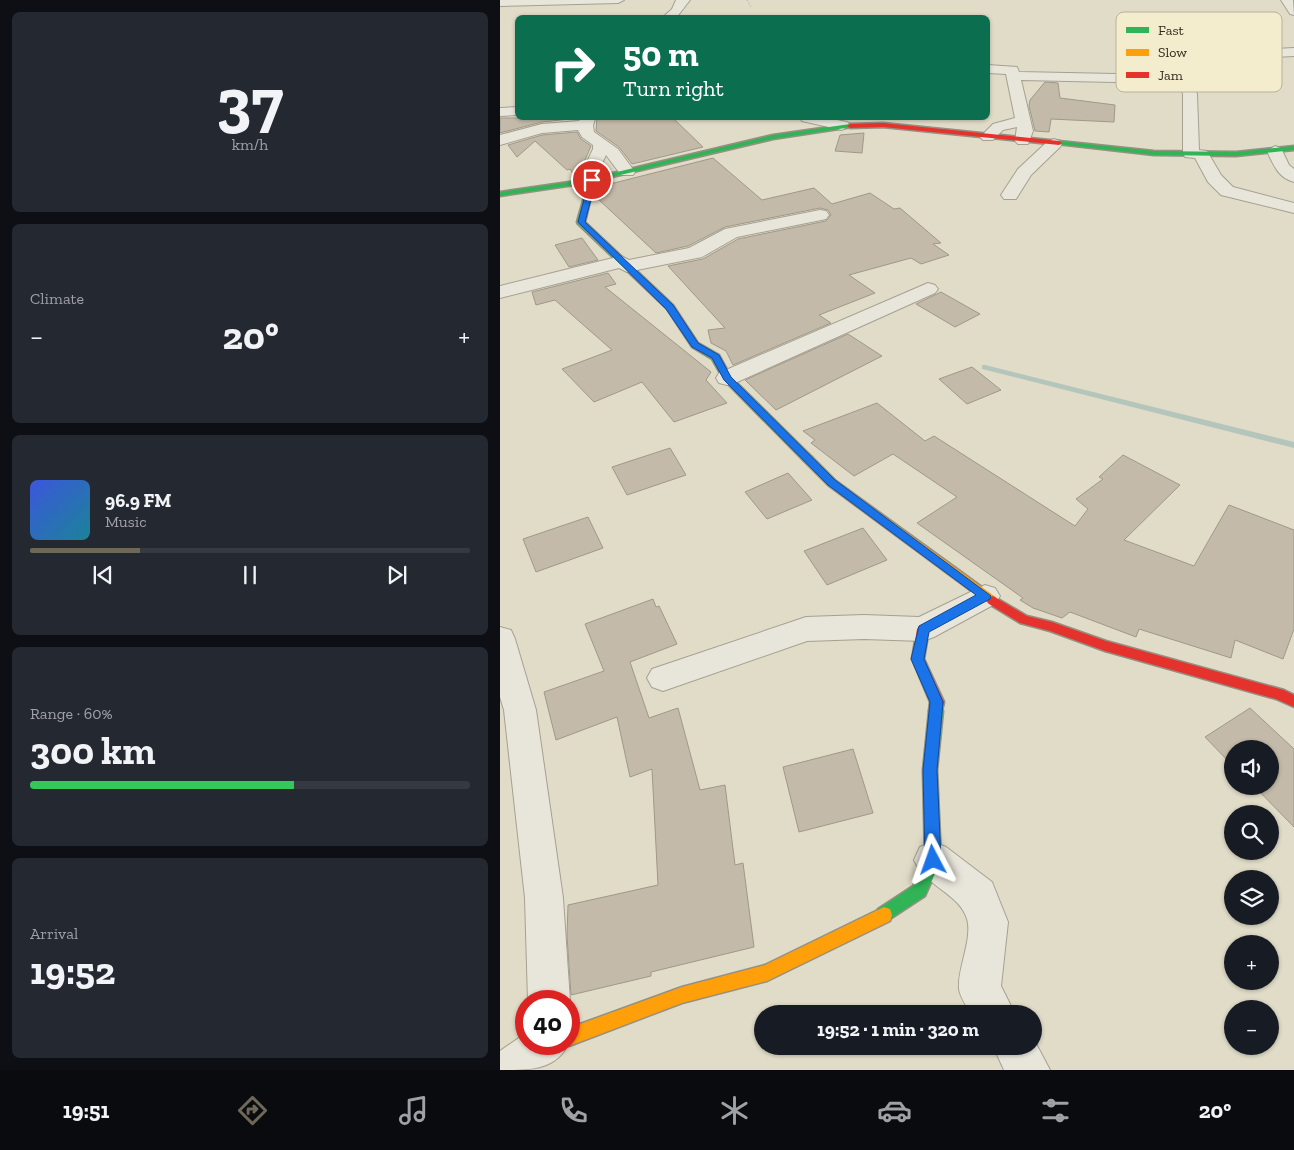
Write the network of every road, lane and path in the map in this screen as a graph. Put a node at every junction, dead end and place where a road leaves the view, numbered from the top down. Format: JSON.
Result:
{"nodes":[{"id":1,"x":684,"y":0,"type":"edge"},
{"id":2,"x":747,"y":0,"type":"edge"},
{"id":3,"x":616,"y":1,"type":"edge"},
{"id":4,"x":500,"y":3,"type":"edge"},
{"id":5,"x":751,"y":7,"type":"dead end"},
{"id":6,"x":603,"y":11,"type":"dead end"},
{"id":7,"x":672,"y":15,"type":"edge"},
{"id":8,"x":990,"y":68,"type":"edge"},
{"id":9,"x":1014,"y":76,"type":"junction"},
{"id":10,"x":1116,"y":78,"type":"edge"},
{"id":11,"x":1189,"y":92,"type":"edge"},
{"id":12,"x":515,"y":111,"type":"edge"},
{"id":13,"x":500,"y":112,"type":"edge"},
{"id":14,"x":816,"y":120,"type":"edge"},
{"id":15,"x":1023,"y":121,"type":"junction"},
{"id":16,"x":543,"y":122,"type":"edge"},
{"id":17,"x":586,"y":122,"type":"edge"},
{"id":18,"x":842,"y":126,"type":"junction"},
{"id":19,"x":988,"y":137,"type":"junction"},
{"id":20,"x":500,"y":140,"type":"edge"},
{"id":21,"x":1023,"y":141,"type":"junction"},
{"id":22,"x":600,"y":143,"type":"junction"},
{"id":23,"x":1054,"y":144,"type":"junction"},
{"id":24,"x":1294,"y":148,"type":"edge"},
{"id":25,"x":1275,"y":151,"type":"junction"},
{"id":26,"x":1196,"y":154,"type":"junction"},
{"id":27,"x":627,"y":172,"type":"junction"},
{"id":28,"x":1294,"y":178,"type":"edge"},
{"id":29,"x":589,"y":181,"type":"junction"},
{"id":30,"x":500,"y":194,"type":"edge"},
{"id":31,"x":1010,"y":195,"type":"dead end"},
{"id":32,"x":1294,"y":208,"type":"edge"},
{"id":33,"x":820,"y":215,"type":"dead end"},
{"id":34,"x":624,"y":264,"type":"junction"},
{"id":35,"x":928,"y":289,"type":"dead end"},
{"id":36,"x":500,"y":292,"type":"edge"},
{"id":37,"x":727,"y":378,"type":"junction"},
{"id":38,"x":985,"y":596,"type":"junction"},
{"id":39,"x":923,"y":629,"type":"junction"},
{"id":40,"x":500,"y":639,"type":"edge"},
{"id":41,"x":663,"y":678,"type":"dead end"},
{"id":42,"x":1294,"y":701,"type":"edge"},
{"id":43,"x":933,"y":860,"type":"junction"},
{"id":44,"x":548,"y":990,"type":"edge"},
{"id":45,"x":989,"y":1005,"type":"edge"},
{"id":46,"x":580,"y":1032,"type":"edge"},
{"id":47,"x":534,"y":1055,"type":"edge"},
{"id":48,"x":1019,"y":1055,"type":"edge"},
{"id":49,"x":511,"y":1070,"type":"edge"},
{"id":50,"x":1028,"y":1070,"type":"edge"}],
"edges":[{"from":1,"to":7,"type":"street"},
{"from":2,"to":5,"type":"path"},
{"from":3,"to":4,"type":"street"},
{"from":3,"to":6,"type":"street"},
{"from":8,"to":9,"type":"street"},
{"from":9,"to":10,"type":"street"},
{"from":9,"to":15,"type":"street"},
{"from":11,"to":26,"type":"street"},
{"from":12,"to":13,"type":"street"},
{"from":14,"to":18,"type":"street"},
{"from":15,"to":19,"type":"street"},
{"from":15,"to":21,"type":"street"},
{"from":16,"to":17,"type":"street"},
{"from":16,"to":20,"type":"street"},
{"from":17,"to":22,"type":"street"},
{"from":18,"to":19,"type":"street"},
{"from":18,"to":27,"type":"street"},
{"from":19,"to":21,"type":"street"},
{"from":21,"to":23,"type":"street"},
{"from":22,"to":27,"type":"street"},
{"from":22,"to":29,"type":"street"},
{"from":23,"to":26,"type":"street"},
{"from":23,"to":31,"type":"street"},
{"from":24,"to":25,"type":"street"},
{"from":25,"to":26,"type":"street"},
{"from":25,"to":28,"type":"street"},
{"from":26,"to":32,"type":"street"},
{"from":27,"to":29,"type":"street"},
{"from":29,"to":30,"type":"street"},
{"from":29,"to":34,"type":"street"},
{"from":33,"to":34,"type":"street"},
{"from":34,"to":36,"type":"street"},
{"from":34,"to":37,"type":"street"},
{"from":35,"to":37,"type":"street"},
{"from":37,"to":38,"type":"street"},
{"from":38,"to":39,"type":"street"},
{"from":38,"to":42,"type":"street"},
{"from":39,"to":41,"type":"street"},
{"from":39,"to":43,"type":"street"},
{"from":40,"to":44,"type":"street"},
{"from":43,"to":45,"type":"street"},
{"from":43,"to":46,"type":"street"},
{"from":47,"to":49,"type":"street"},
{"from":48,"to":50,"type":"street"}]}
